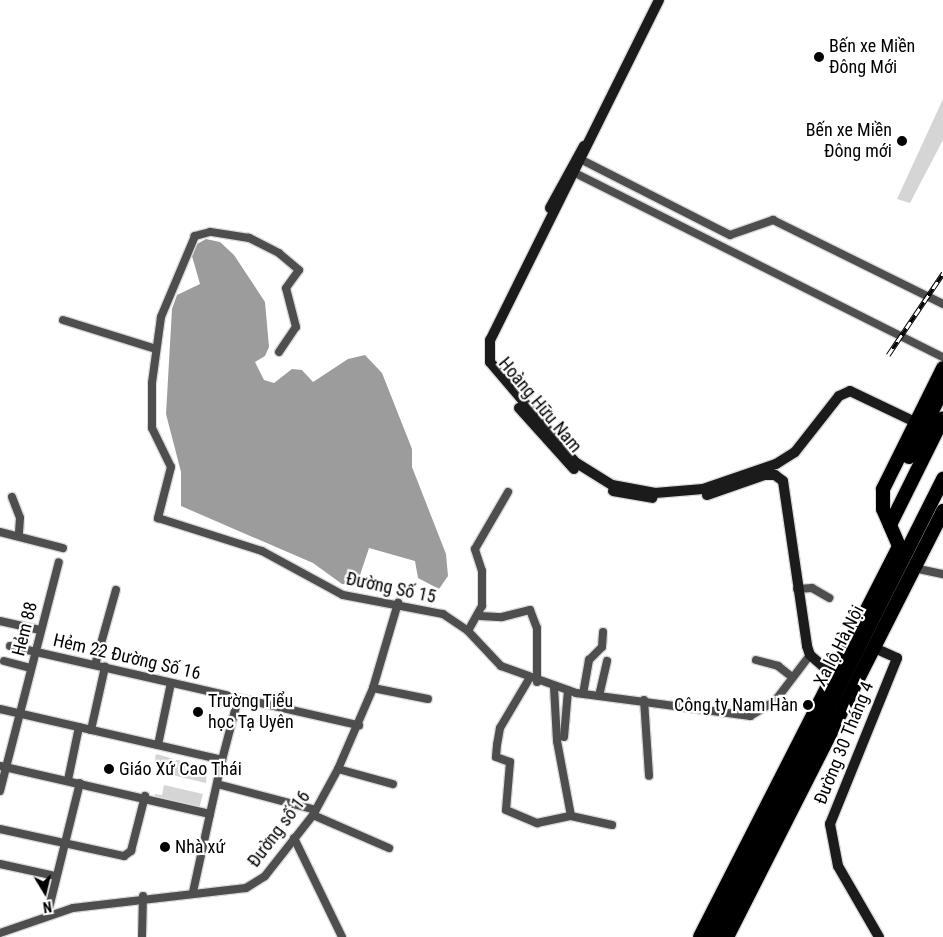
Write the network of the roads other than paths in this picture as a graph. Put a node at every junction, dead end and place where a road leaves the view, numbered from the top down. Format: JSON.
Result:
{"nodes":[{"id":1,"x":659,"y":0,"type":"edge"},
{"id":2,"x":590,"y":138,"type":"junction"},
{"id":3,"x":582,"y":160,"type":"junction"},
{"id":4,"x":575,"y":173,"type":"junction"},
{"id":5,"x":943,"y":304,"type":"edge"},
{"id":6,"x":63,"y":320,"type":"dead end"},
{"id":7,"x":156,"y":350,"type":"junction"},
{"id":8,"x":279,"y":352,"type":"dead end"},
{"id":9,"x":943,"y":357,"type":"edge"},
{"id":10,"x":943,"y":368,"type":"edge"},
{"id":11,"x":942,"y":391,"type":"edge"},
{"id":12,"x":943,"y":418,"type":"edge"},
{"id":13,"x":916,"y":422,"type":"junction"},
{"id":14,"x":943,"y":479,"type":"edge"},
{"id":15,"x":508,"y":492,"type":"dead end"},
{"id":16,"x":12,"y":497,"type":"dead end"},
{"id":17,"x":883,"y":509,"type":"junction"},
{"id":18,"x":943,"y":512,"type":"edge"},
{"id":19,"x":890,"y":525,"type":"junction"},
{"id":20,"x":943,"y":529,"type":"edge"},
{"id":21,"x":0,"y":532,"type":"edge"},
{"id":22,"x":19,"y":534,"type":"junction"},
{"id":23,"x":63,"y":548,"type":"dead end"},
{"id":24,"x":903,"y":549,"type":"junction"},
{"id":25,"x":59,"y":562,"type":"dead end"},
{"id":26,"x":918,"y":569,"type":"junction"},
{"id":27,"x":943,"y":574,"type":"edge"},
{"id":28,"x":797,"y":589,"type":"junction"},
{"id":29,"x":116,"y":590,"type":"dead end"},
{"id":30,"x":829,"y":598,"type":"dead end"},
{"id":31,"x":398,"y":604,"type":"junction"},
{"id":32,"x":480,"y":616,"type":"junction"},
{"id":33,"x":0,"y":621,"type":"edge"},
{"id":34,"x":40,"y":630,"type":"junction"},
{"id":35,"x":468,"y":631,"type":"junction"},
{"id":36,"x":602,"y":632,"type":"dead end"},
{"id":37,"x":10,"y":646,"type":"dead end"},
{"id":38,"x":877,"y":650,"type":"junction"},
{"id":39,"x":35,"y":651,"type":"junction"},
{"id":40,"x":810,"y":655,"type":"junction"},
{"id":41,"x":756,"y":660,"type":"dead end"},
{"id":42,"x":4,"y":661,"type":"dead end"},
{"id":43,"x":607,"y":661,"type":"dead end"},
{"id":44,"x":95,"y":665,"type":"junction"},
{"id":45,"x":105,"y":667,"type":"junction"},
{"id":46,"x":30,"y":668,"type":"junction"},
{"id":47,"x":792,"y":677,"type":"junction"},
{"id":48,"x":529,"y":678,"type":"junction"},
{"id":49,"x":838,"y":678,"type":"junction"},
{"id":50,"x":537,"y":682,"type":"junction"},
{"id":51,"x":171,"y":683,"type":"junction"},
{"id":52,"x":554,"y":687,"type":"junction"},
{"id":53,"x":373,"y":688,"type":"junction"},
{"id":54,"x":568,"y":690,"type":"junction"},
{"id":55,"x":583,"y":694,"type":"junction"},
{"id":56,"x":599,"y":696,"type":"junction"},
{"id":57,"x":238,"y":699,"type":"junction"},
{"id":58,"x":428,"y":699,"type":"dead end"},
{"id":59,"x":644,"y":700,"type":"junction"},
{"id":60,"x":0,"y":709,"type":"edge"},
{"id":61,"x":20,"y":714,"type":"junction"},
{"id":62,"x":359,"y":725,"type":"junction"},
{"id":63,"x":814,"y":726,"type":"junction"},
{"id":64,"x":79,"y":727,"type":"junction"},
{"id":65,"x":91,"y":730,"type":"junction"},
{"id":66,"x":564,"y":737,"type":"dead end"},
{"id":67,"x":158,"y":745,"type":"junction"},
{"id":68,"x":222,"y":760,"type":"junction"},
{"id":69,"x":3,"y":767,"type":"edge"},
{"id":70,"x":338,"y":769,"type":"junction"},
{"id":71,"x":649,"y":776,"type":"dead end"},
{"id":72,"x":68,"y":780,"type":"junction"},
{"id":73,"x":80,"y":782,"type":"junction"},
{"id":74,"x":217,"y":784,"type":"junction"},
{"id":75,"x":393,"y":784,"type":"dead end"},
{"id":76,"x":0,"y":791,"type":"edge"},
{"id":77,"x":144,"y":796,"type":"junction"},
{"id":78,"x":315,"y":812,"type":"junction"},
{"id":79,"x":210,"y":814,"type":"junction"},
{"id":80,"x":572,"y":816,"type":"junction"},
{"id":81,"x":612,"y":825,"type":"dead end"},
{"id":82,"x":0,"y":829,"type":"edge"},
{"id":83,"x":294,"y":838,"type":"junction"},
{"id":84,"x":63,"y":844,"type":"junction"},
{"id":85,"x":389,"y":848,"type":"dead end"},
{"id":86,"x":0,"y":864,"type":"edge"},
{"id":87,"x":55,"y":876,"type":"junction"},
{"id":88,"x":193,"y":892,"type":"junction"},
{"id":89,"x":143,"y":896,"type":"junction"},
{"id":90,"x":47,"y":916,"type":"junction"},
{"id":91,"x":0,"y":933,"type":"edge"},
{"id":92,"x":142,"y":937,"type":"edge"},
{"id":93,"x":342,"y":937,"type":"edge"},
{"id":94,"x":700,"y":937,"type":"edge"},
{"id":95,"x":713,"y":937,"type":"edge"},
{"id":96,"x":727,"y":937,"type":"edge"},
{"id":97,"x":735,"y":937,"type":"edge"},
{"id":98,"x":879,"y":937,"type":"edge"}],
"edges":[{"from":1,"to":2,"type":"main road","name":"Hoàng Hữu Nam"},
{"from":2,"to":3,"type":"main road","name":"Hoàng Hữu Nam"},
{"from":2,"to":28,"type":"main road","name":"Hoàng Hữu Nam"},
{"from":3,"to":4,"type":"main road","name":"Hoàng Hữu Nam"},
{"from":3,"to":5,"type":"street"},
{"from":4,"to":9,"type":"street"},
{"from":4,"to":13,"type":"main road","name":"Hoàng Hữu Nam"},
{"from":6,"to":7,"type":"street"},
{"from":7,"to":8,"type":"street","name":"Đường Số 15"},
{"from":7,"to":31,"type":"street","name":"Đường Số 15"},
{"from":10,"to":13,"type":"highway"},
{"from":11,"to":17,"type":"highway"},
{"from":12,"to":19,"type":"highway"},
{"from":13,"to":17,"type":"highway"},
{"from":14,"to":24,"type":"highway","name":"Xa lộ Hà Nội"},
{"from":15,"to":32,"type":"street"},
{"from":16,"to":22,"type":"street"},
{"from":17,"to":19,"type":"highway"},
{"from":18,"to":26,"type":"highway","name":"Xa lộ Hà Nội"},
{"from":19,"to":24,"type":"highway"},
{"from":20,"to":26,"type":"highway","name":"Xa lộ Hà Nội"},
{"from":21,"to":22,"type":"street"},
{"from":22,"to":23,"type":"street"},
{"from":24,"to":49,"type":"highway","name":"Xa lộ Hà Nội"},
{"from":25,"to":34,"type":"street","name":"Hẻm 88"},
{"from":26,"to":27,"type":"street"},
{"from":26,"to":38,"type":"highway","name":"Xa lộ Hà Nội"},
{"from":28,"to":30,"type":"street"},
{"from":28,"to":40,"type":"main road","name":"Hoàng Hữu Nam"},
{"from":29,"to":44,"type":"street"},
{"from":31,"to":35,"type":"street","name":"Đường Số 15"},
{"from":31,"to":53,"type":"street","name":"Đường số 16"},
{"from":32,"to":35,"type":"street"},
{"from":32,"to":50,"type":"street"},
{"from":33,"to":34,"type":"street"},
{"from":34,"to":39,"type":"street","name":"Hẻm 88"},
{"from":35,"to":48,"type":"street","name":"Đường Số 15"},
{"from":36,"to":55,"type":"street"},
{"from":37,"to":39,"type":"street","name":"Hẻm 22 Đường Số 16"},
{"from":38,"to":96,"type":"highway","name":"Xa lộ Hà Nội"},
{"from":38,"to":97,"type":"highway","name":"Xa lộ Hà Nội"},
{"from":38,"to":98,"type":"main road","name":"Đường 30 Tháng 4"},
{"from":39,"to":44,"type":"street","name":"Hẻm 22 Đường Số 16"},
{"from":39,"to":46,"type":"street","name":"Hẻm 88"},
{"from":40,"to":47,"type":"street","name":"Đường Số 15"},
{"from":40,"to":49,"type":"main road"},
{"from":41,"to":47,"type":"street"},
{"from":42,"to":46,"type":"street"},
{"from":43,"to":56,"type":"street"},
{"from":44,"to":45,"type":"street","name":"Hẻm 22 Đường Số 16"},
{"from":45,"to":51,"type":"street","name":"Hẻm 22 Đường Số 16"},
{"from":45,"to":65,"type":"street"},
{"from":46,"to":61,"type":"street","name":"Hẻm 88"},
{"from":47,"to":59,"type":"street","name":"Đường Số 15"},
{"from":48,"to":50,"type":"street","name":"Đường Số 15"},
{"from":48,"to":80,"type":"street"},
{"from":49,"to":63,"type":"highway","name":"Xa lộ Hà Nội"},
{"from":50,"to":52,"type":"street","name":"Đường Số 15"},
{"from":51,"to":57,"type":"street","name":"Hẻm 22 Đường Số 16"},
{"from":51,"to":67,"type":"street"},
{"from":52,"to":54,"type":"street","name":"Đường Số 15"},
{"from":52,"to":80,"type":"street"},
{"from":53,"to":58,"type":"street"},
{"from":53,"to":62,"type":"street","name":"Đường số 16"},
{"from":54,"to":55,"type":"street","name":"Đường Số 15"},
{"from":54,"to":66,"type":"street"},
{"from":55,"to":56,"type":"street","name":"Đường Số 15"},
{"from":56,"to":59,"type":"street","name":"Đường Số 15"},
{"from":57,"to":62,"type":"street","name":"Hẻm 22 Đường Số 16"},
{"from":57,"to":68,"type":"street"},
{"from":59,"to":71,"type":"street"},
{"from":60,"to":61,"type":"street"},
{"from":61,"to":64,"type":"street"},
{"from":61,"to":69,"type":"street","name":"Hẻm 88"},
{"from":62,"to":70,"type":"street","name":"Đường số 16"},
{"from":63,"to":94,"type":"highway","name":"Xa lộ Hà Nội"},
{"from":63,"to":95,"type":"highway","name":"Xa lộ Hà Nội"},
{"from":64,"to":65,"type":"street"},
{"from":64,"to":72,"type":"street"},
{"from":65,"to":67,"type":"street"},
{"from":67,"to":68,"type":"street"},
{"from":68,"to":74,"type":"street"},
{"from":69,"to":72,"type":"street"},
{"from":69,"to":76,"type":"street","name":"Hẻm 88"},
{"from":70,"to":75,"type":"street"},
{"from":70,"to":78,"type":"street","name":"Đường số 16"},
{"from":72,"to":73,"type":"street"},
{"from":73,"to":77,"type":"street"},
{"from":73,"to":84,"type":"street"},
{"from":74,"to":78,"type":"street"},
{"from":74,"to":79,"type":"street"},
{"from":77,"to":79,"type":"street"},
{"from":77,"to":84,"type":"street"},
{"from":78,"to":83,"type":"street","name":"Đường số 16"},
{"from":78,"to":85,"type":"street"},
{"from":79,"to":88,"type":"street"},
{"from":80,"to":81,"type":"street"},
{"from":82,"to":84,"type":"street"},
{"from":83,"to":88,"type":"street","name":"Đường số 16"},
{"from":83,"to":93,"type":"street"},
{"from":84,"to":87,"type":"street"},
{"from":86,"to":87,"type":"street"},
{"from":87,"to":90,"type":"street"},
{"from":88,"to":89,"type":"street","name":"Đường số 16"},
{"from":89,"to":90,"type":"street","name":"Đường số 16"},
{"from":89,"to":92,"type":"street"},
{"from":90,"to":91,"type":"street","name":"Đường số 16"}]}
